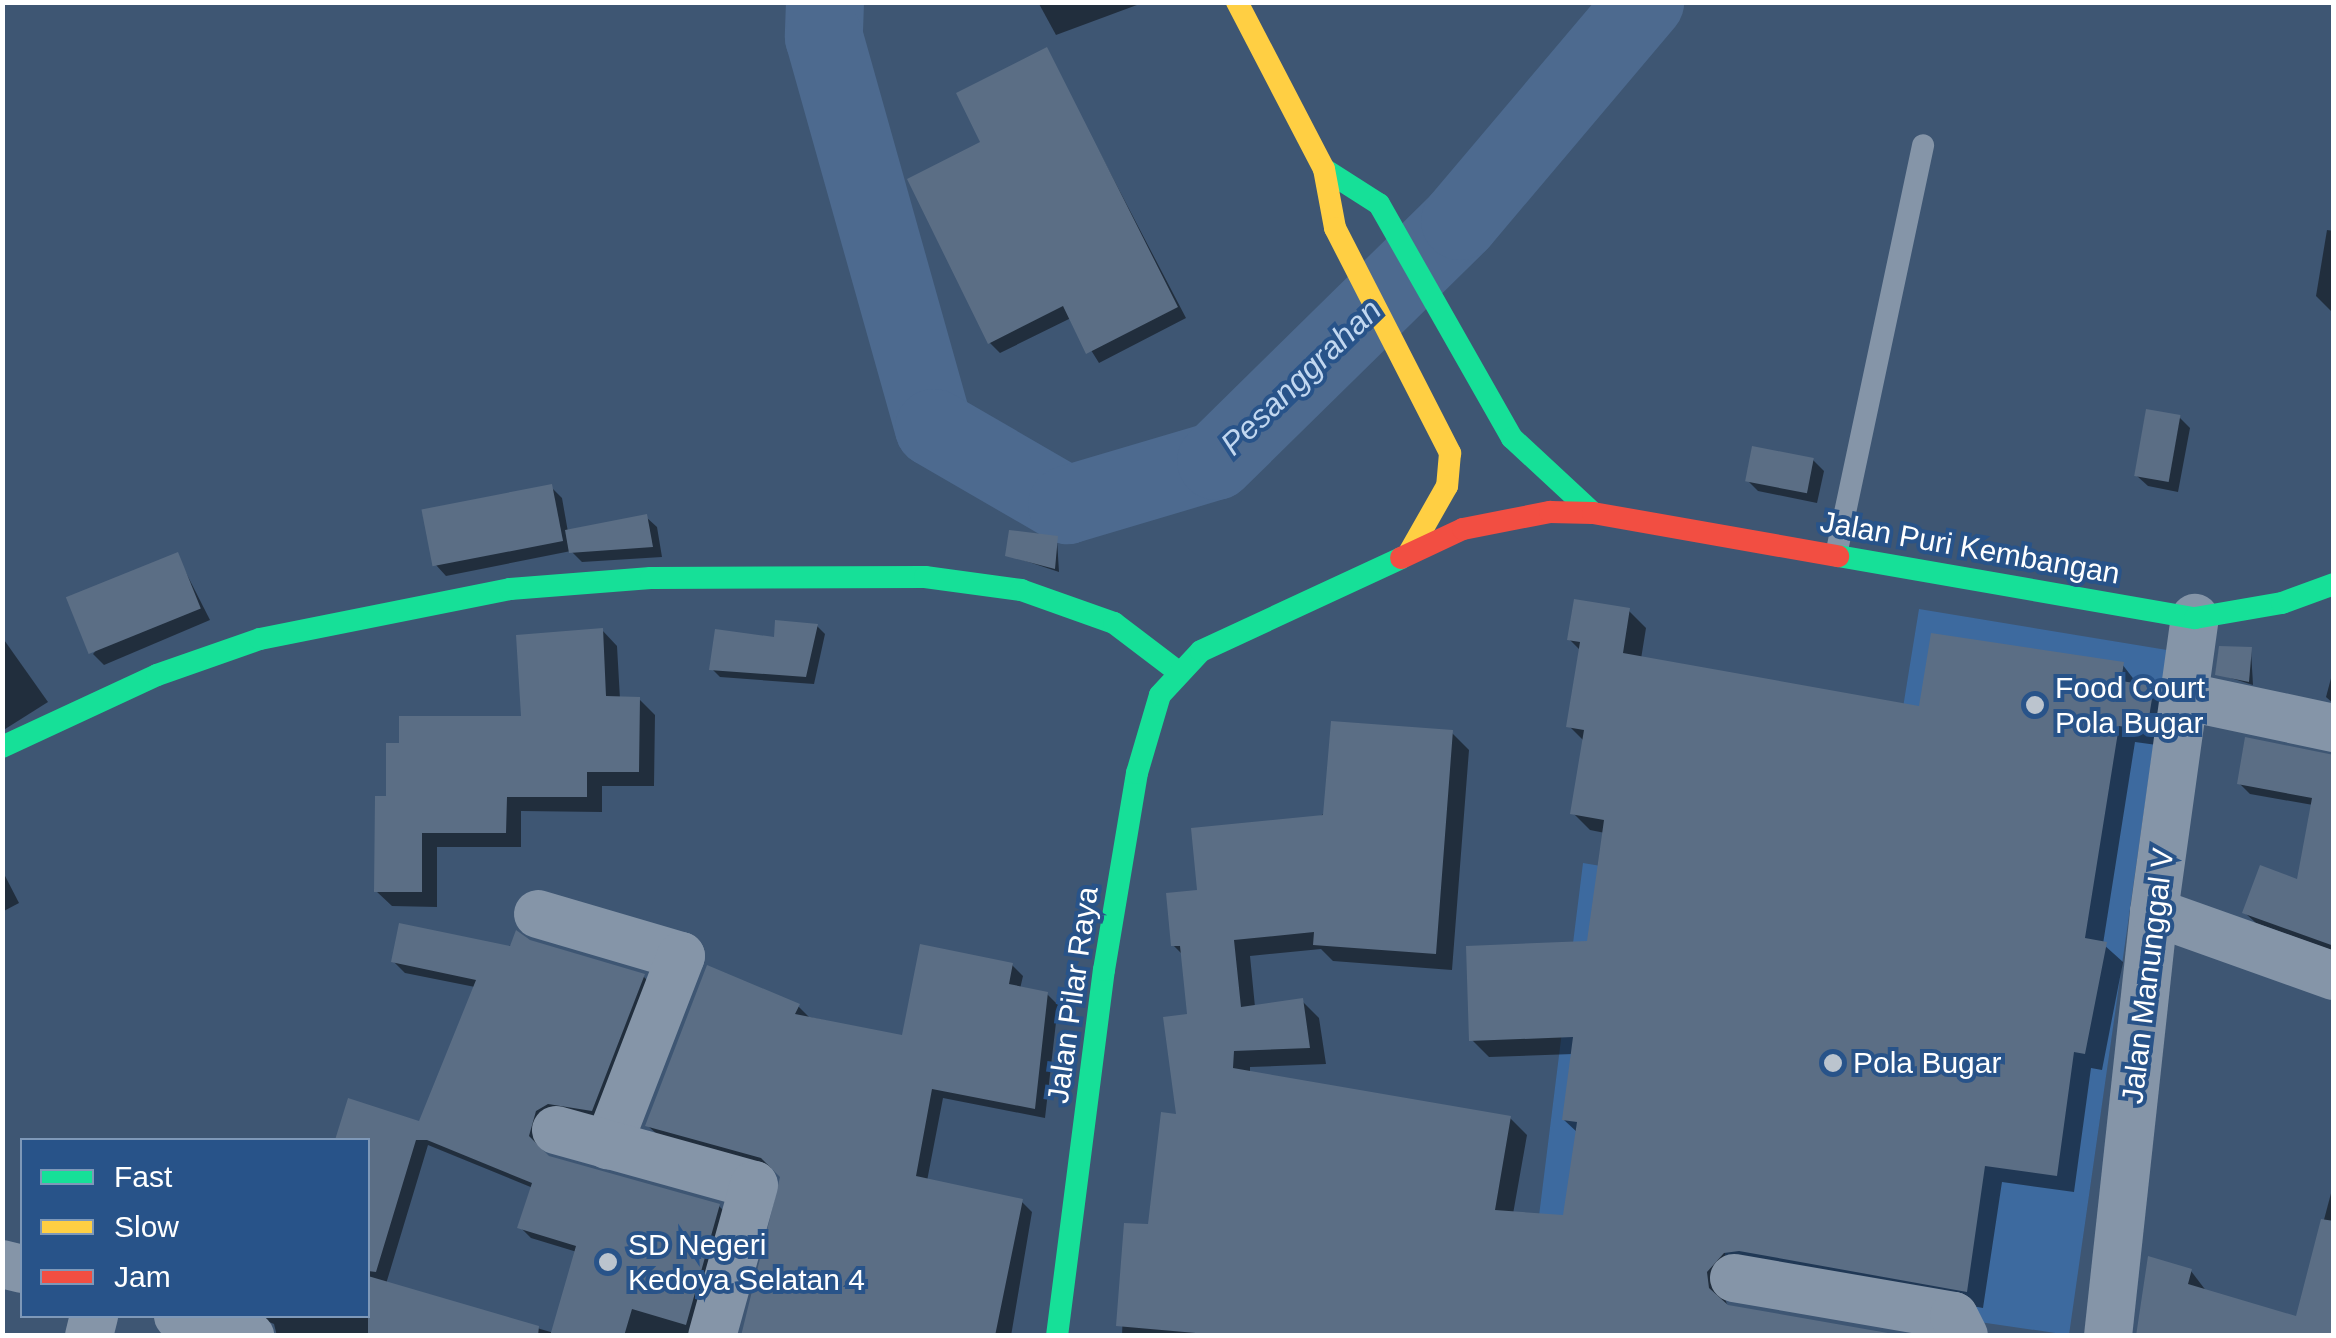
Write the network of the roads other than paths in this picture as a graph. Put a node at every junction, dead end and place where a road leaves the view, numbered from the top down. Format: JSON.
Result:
{"nodes":[{"id":1,"x":1237,"y":2,"type":"edge"},
{"id":2,"x":1923,"y":145,"type":"dead end"},
{"id":3,"x":1324,"y":169,"type":"junction"},
{"id":4,"x":1593,"y":513,"type":"junction"},
{"id":5,"x":1410,"y":551,"type":"junction"},
{"id":6,"x":1836,"y":555,"type":"junction"},
{"id":7,"x":2334,"y":584,"type":"edge"},
{"id":8,"x":2195,"y":618,"type":"junction"},
{"id":9,"x":1177,"y":671,"type":"junction"},
{"id":10,"x":2183,"y":696,"type":"junction"},
{"id":11,"x":2334,"y":728,"type":"edge"},
{"id":12,"x":2,"y":748,"type":"edge"},
{"id":13,"x":2154,"y":912,"type":"junction"},
{"id":14,"x":538,"y":914,"type":"dead end"},
{"id":15,"x":2334,"y":976,"type":"edge"},
{"id":16,"x":556,"y":1130,"type":"dead end"},
{"id":17,"x":608,"y":1145,"type":"junction"},
{"id":18,"x":1734,"y":1278,"type":"dead end"},
{"id":19,"x":185,"y":1318,"type":"edge"},
{"id":20,"x":250,"y":1336,"type":"edge"},
{"id":21,"x":712,"y":1336,"type":"edge"},
{"id":22,"x":1057,"y":1336,"type":"edge"},
{"id":23,"x":1964,"y":1336,"type":"edge"},
{"id":24,"x":2108,"y":1336,"type":"edge"}],
"edges":[{"from":1,"to":3,"type":"street"},
{"from":2,"to":6,"type":"lane"},
{"from":3,"to":4,"type":"street","name":"Jalan Puri Kembangan"},
{"from":3,"to":5,"type":"street"},
{"from":4,"to":5,"type":"street","name":"Jalan Puri Kembangan"},
{"from":4,"to":6,"type":"street","name":"Jalan Puri Kembangan"},
{"from":5,"to":9,"type":"street","name":"Jalan Puri Kembangan"},
{"from":6,"to":8,"type":"street","name":"Jalan Puri Kembangan"},
{"from":7,"to":8,"type":"street","name":"Jalan Puri Kembangan"},
{"from":8,"to":10,"type":"street","name":"Jalan Manunggal V"},
{"from":9,"to":12,"type":"street"},
{"from":9,"to":22,"type":"street","name":"Jalan Pilar Raya"},
{"from":10,"to":11,"type":"street"},
{"from":10,"to":13,"type":"street","name":"Jalan Manunggal V"},
{"from":13,"to":15,"type":"street"},
{"from":13,"to":24,"type":"street","name":"Jalan Manunggal V"},
{"from":14,"to":17,"type":"street"},
{"from":16,"to":17,"type":"street"},
{"from":17,"to":21,"type":"street"},
{"from":18,"to":23,"type":"street"},
{"from":19,"to":20,"type":"street"}]}
